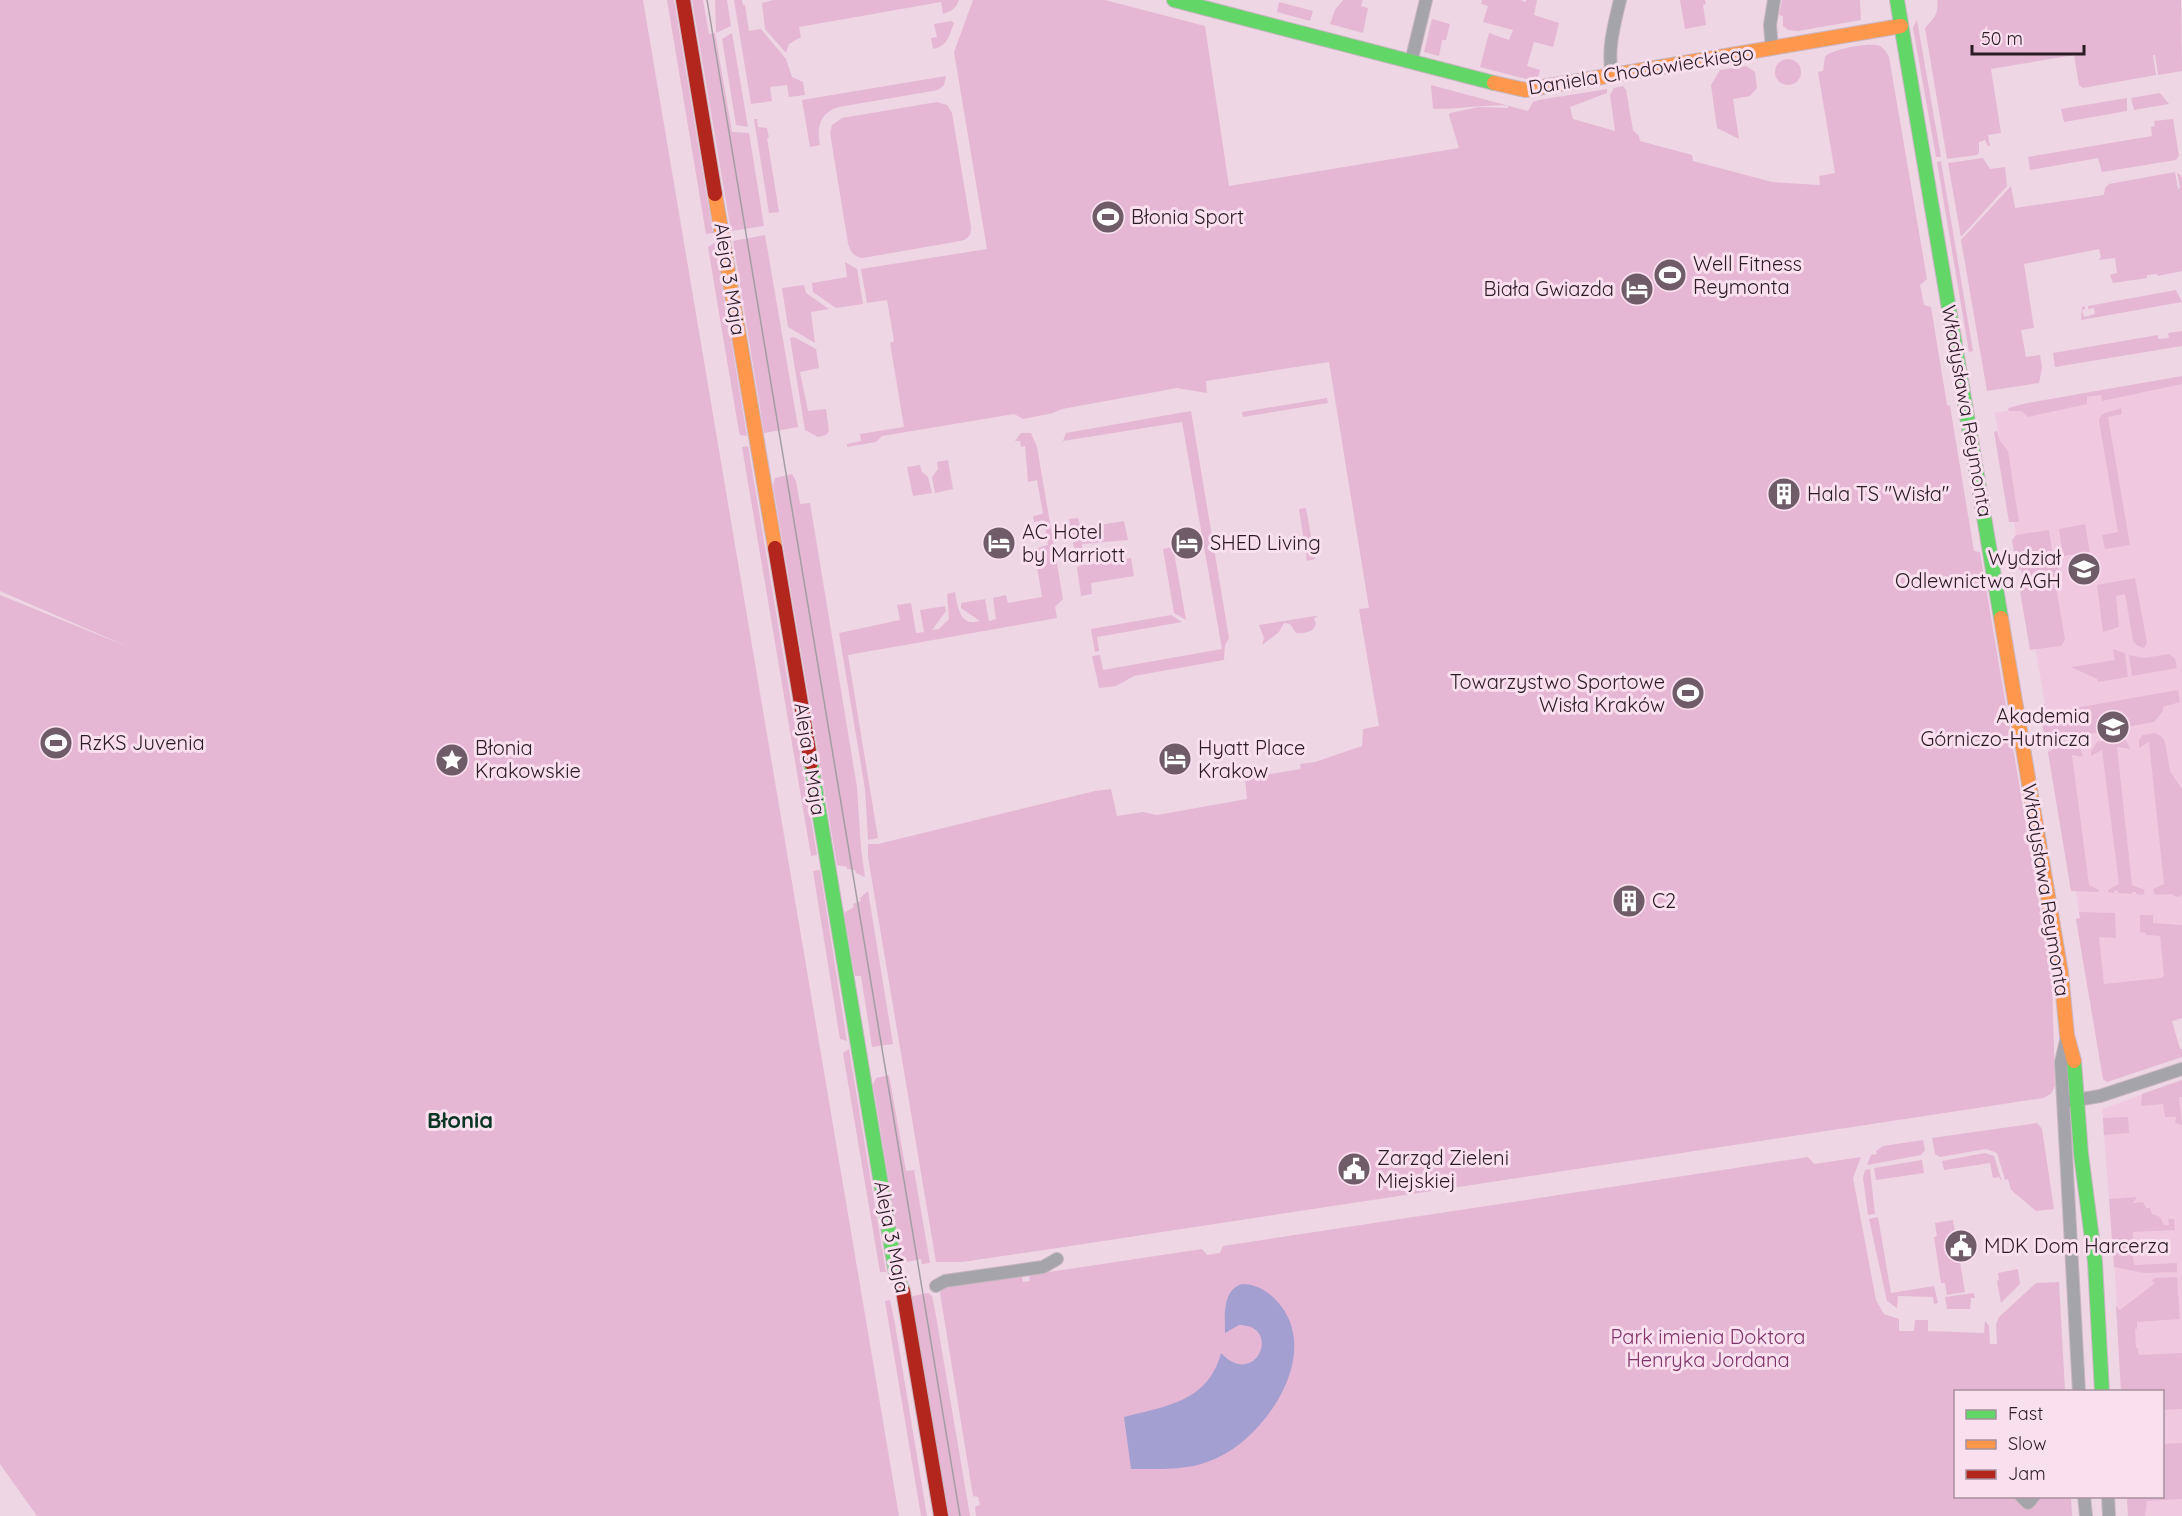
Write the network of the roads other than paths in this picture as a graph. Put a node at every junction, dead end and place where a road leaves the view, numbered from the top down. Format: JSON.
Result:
{"nodes":[{"id":1,"x":683,"y":0,"type":"edge"},
{"id":2,"x":1174,"y":0,"type":"edge"},
{"id":3,"x":1426,"y":0,"type":"edge"},
{"id":4,"x":1620,"y":0,"type":"edge"},
{"id":5,"x":1774,"y":0,"type":"edge"},
{"id":6,"x":1897,"y":0,"type":"edge"},
{"id":7,"x":1901,"y":26,"type":"junction"},
{"id":8,"x":1772,"y":49,"type":"junction"},
{"id":9,"x":1411,"y":62,"type":"junction"},
{"id":10,"x":1612,"y":75,"type":"junction"},
{"id":11,"x":2182,"y":1069,"type":"edge"},
{"id":12,"x":2071,"y":1101,"type":"junction"},
{"id":13,"x":1057,"y":1259,"type":"dead end"},
{"id":14,"x":2096,"y":1279,"type":"junction"},
{"id":15,"x":2073,"y":1280,"type":"junction"},
{"id":16,"x":936,"y":1286,"type":"dead end"},
{"id":17,"x":2079,"y":1390,"type":"edge"},
{"id":18,"x":2102,"y":1390,"type":"edge"},
{"id":19,"x":2085,"y":1498,"type":"edge"},
{"id":20,"x":2108,"y":1498,"type":"edge"},
{"id":21,"x":941,"y":1516,"type":"edge"},
{"id":22,"x":2086,"y":1516,"type":"edge"},
{"id":23,"x":2109,"y":1516,"type":"edge"}],
"edges":[{"from":1,"to":21,"type":"street","name":"Aleja 3 Maja"},
{"from":2,"to":9,"type":"street","name":"Daniela Chodowieckiego"},
{"from":3,"to":9,"type":"street"},
{"from":4,"to":10,"type":"street"},
{"from":5,"to":8,"type":"street"},
{"from":6,"to":7,"type":"street","name":"Władysława Reymonta"},
{"from":7,"to":8,"type":"street","name":"Daniela Chodowieckiego"},
{"from":7,"to":12,"type":"street","name":"Władysława Reymonta"},
{"from":8,"to":10,"type":"street","name":"Daniela Chodowieckiego"},
{"from":9,"to":10,"type":"street","name":"Daniela Chodowieckiego"},
{"from":11,"to":12,"type":"street"},
{"from":12,"to":14,"type":"street","name":"Władysława Reymonta"},
{"from":12,"to":15,"type":"street","name":"Władysława Reymonta"},
{"from":13,"to":16,"type":"street"},
{"from":14,"to":15,"type":"street"},
{"from":14,"to":18,"type":"street","name":"Władysława Reymonta"},
{"from":15,"to":17,"type":"street","name":"Władysława Reymonta"},
{"from":19,"to":22,"type":"street"},
{"from":20,"to":23,"type":"street"}]}
